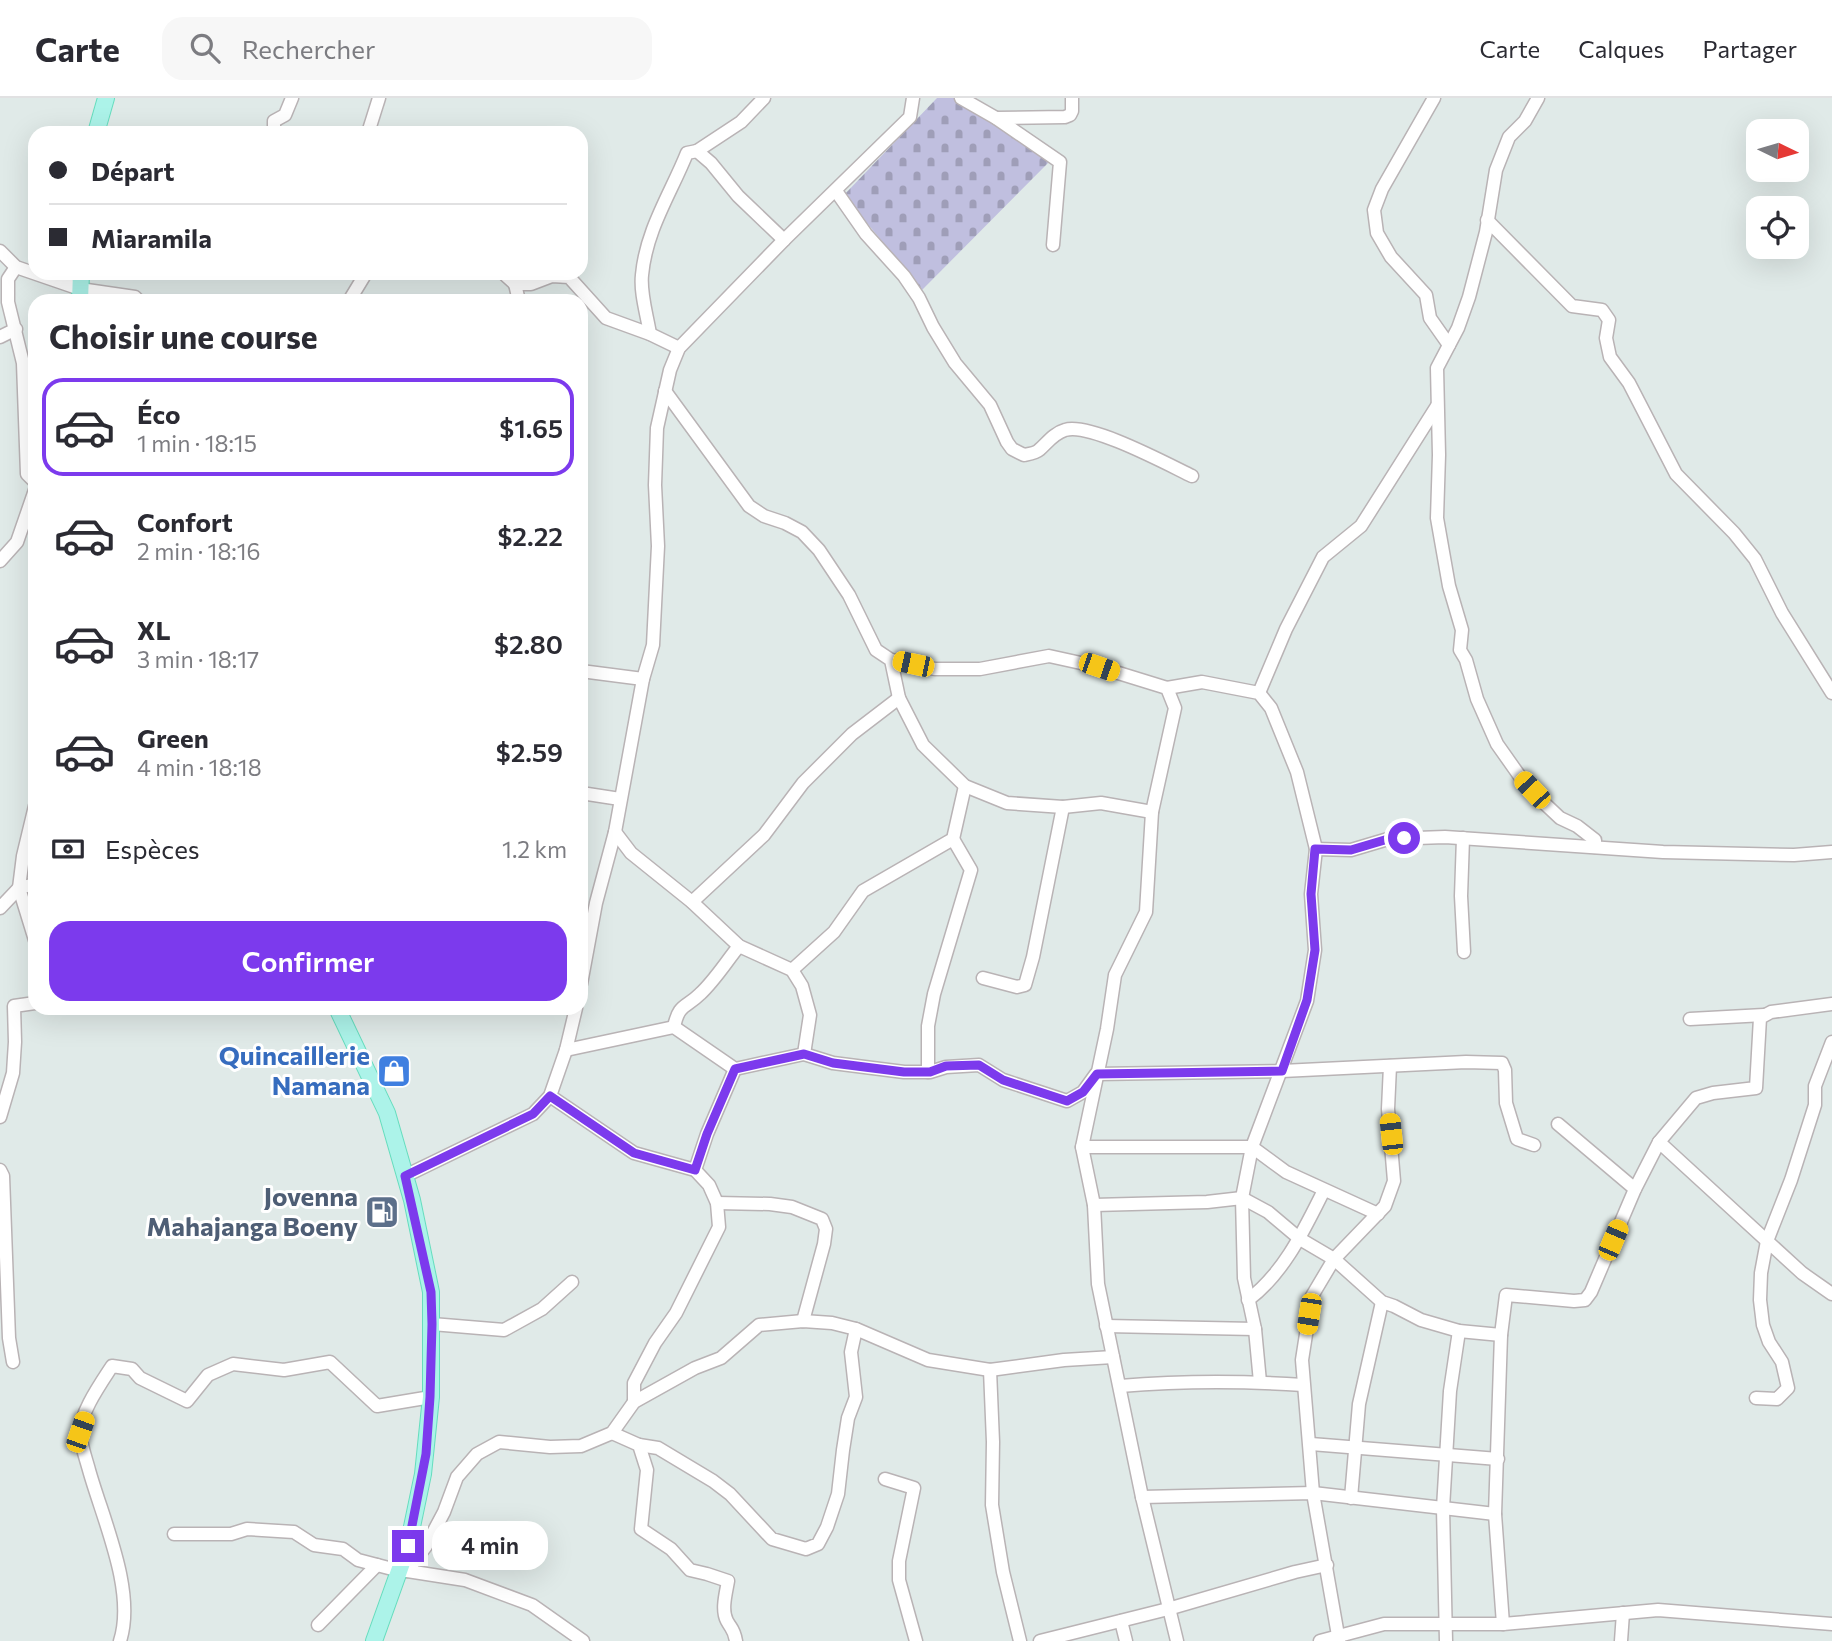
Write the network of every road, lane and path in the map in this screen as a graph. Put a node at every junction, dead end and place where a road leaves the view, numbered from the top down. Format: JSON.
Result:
{"nodes":[{"id":1,"x":106,"y":98,"type":"edge"},
{"id":2,"x":292,"y":98,"type":"edge"},
{"id":3,"x":379,"y":98,"type":"edge"},
{"id":4,"x":764,"y":98,"type":"edge"},
{"id":5,"x":913,"y":98,"type":"edge"},
{"id":6,"x":961,"y":98,"type":"edge"},
{"id":7,"x":1072,"y":98,"type":"edge"},
{"id":8,"x":1434,"y":98,"type":"edge"},
{"id":9,"x":1538,"y":98,"type":"edge"},
{"id":10,"x":996,"y":118,"type":"junction"},
{"id":11,"x":98,"y":126,"type":"edge"},
{"id":12,"x":274,"y":126,"type":"edge"},
{"id":13,"x":370,"y":126,"type":"edge"},
{"id":14,"x":698,"y":151,"type":"junction"},
{"id":15,"x":836,"y":191,"type":"junction"},
{"id":16,"x":1487,"y":220,"type":"junction"},
{"id":17,"x":784,"y":240,"type":"junction"},
{"id":18,"x":1053,"y":245,"type":"dead end"},
{"id":19,"x":0,"y":251,"type":"edge"},
{"id":20,"x":16,"y":267,"type":"junction"},
{"id":21,"x":28,"y":271,"type":"edge"},
{"id":22,"x":56,"y":280,"type":"edge"},
{"id":23,"x":511,"y":280,"type":"edge"},
{"id":24,"x":542,"y":280,"type":"edge"},
{"id":25,"x":572,"y":280,"type":"edge"},
{"id":26,"x":515,"y":284,"type":"junction"},
{"id":27,"x":80,"y":288,"type":"edge"},
{"id":28,"x":117,"y":294,"type":"edge"},
{"id":29,"x":517,"y":294,"type":"edge"},
{"id":30,"x":584,"y":294,"type":"edge"},
{"id":31,"x":588,"y":298,"type":"edge"},
{"id":32,"x":16,"y":329,"type":"junction"},
{"id":33,"x":650,"y":334,"type":"junction"},
{"id":34,"x":0,"y":337,"type":"edge"},
{"id":35,"x":1449,"y":345,"type":"junction"},
{"id":36,"x":679,"y":348,"type":"junction"},
{"id":37,"x":665,"y":391,"type":"junction"},
{"id":38,"x":1437,"y":406,"type":"junction"},
{"id":39,"x":28,"y":475,"type":"edge"},
{"id":40,"x":1192,"y":476,"type":"dead end"},
{"id":41,"x":28,"y":510,"type":"edge"},
{"id":42,"x":17,"y":542,"type":"junction"},
{"id":43,"x":0,"y":561,"type":"edge"},
{"id":44,"x":0,"y":572,"type":"edge"},
{"id":45,"x":891,"y":660,"type":"junction"},
{"id":46,"x":588,"y":672,"type":"edge"},
{"id":47,"x":643,"y":679,"type":"junction"},
{"id":48,"x":1167,"y":688,"type":"junction"},
{"id":49,"x":1259,"y":692,"type":"junction"},
{"id":50,"x":1832,"y":693,"type":"edge"},
{"id":51,"x":899,"y":698,"type":"junction"},
{"id":52,"x":965,"y":786,"type":"junction"},
{"id":53,"x":588,"y":794,"type":"edge"},
{"id":54,"x":620,"y":799,"type":"junction"},
{"id":55,"x":1063,"y":807,"type":"junction"},
{"id":56,"x":1152,"y":811,"type":"junction"},
{"id":57,"x":615,"y":832,"type":"junction"},
{"id":58,"x":28,"y":835,"type":"edge"},
{"id":59,"x":1463,"y":838,"type":"junction"},
{"id":60,"x":953,"y":839,"type":"junction"},
{"id":61,"x":1595,"y":847,"type":"junction"},
{"id":62,"x":1315,"y":849,"type":"junction"},
{"id":63,"x":1832,"y":852,"type":"edge"},
{"id":64,"x":28,"y":886,"type":"edge"},
{"id":65,"x":19,"y":888,"type":"junction"},
{"id":66,"x":692,"y":902,"type":"junction"},
{"id":67,"x":0,"y":908,"type":"edge"},
{"id":68,"x":28,"y":917,"type":"edge"},
{"id":69,"x":588,"y":946,"type":"edge"},
{"id":70,"x":739,"y":946,"type":"junction"},
{"id":71,"x":1464,"y":952,"type":"dead end"},
{"id":72,"x":792,"y":970,"type":"junction"},
{"id":73,"x":983,"y":978,"type":"dead end"},
{"id":74,"x":28,"y":1004,"type":"edge"},
{"id":75,"x":1832,"y":1004,"type":"edge"},
{"id":76,"x":340,"y":1015,"type":"edge"},
{"id":77,"x":574,"y":1015,"type":"edge"},
{"id":78,"x":1764,"y":1015,"type":"junction"},
{"id":79,"x":1690,"y":1018,"type":"dead end"},
{"id":80,"x":674,"y":1027,"type":"junction"},
{"id":81,"x":1832,"y":1042,"type":"edge"},
{"id":82,"x":566,"y":1050,"type":"junction"},
{"id":83,"x":804,"y":1054,"type":"junction"},
{"id":84,"x":1390,"y":1066,"type":"junction"},
{"id":85,"x":735,"y":1069,"type":"junction"},
{"id":86,"x":1282,"y":1071,"type":"junction"},
{"id":87,"x":928,"y":1072,"type":"junction"},
{"id":88,"x":1097,"y":1074,"type":"junction"},
{"id":89,"x":550,"y":1096,"type":"junction"},
{"id":90,"x":0,"y":1117,"type":"edge"},
{"id":91,"x":1558,"y":1124,"type":"dead end"},
{"id":92,"x":1659,"y":1142,"type":"junction"},
{"id":93,"x":1534,"y":1145,"type":"dead end"},
{"id":94,"x":1082,"y":1147,"type":"junction"},
{"id":95,"x":1252,"y":1147,"type":"junction"},
{"id":96,"x":0,"y":1170,"type":"edge"},
{"id":97,"x":695,"y":1170,"type":"junction"},
{"id":98,"x":405,"y":1176,"type":"junction"},
{"id":99,"x":1635,"y":1189,"type":"junction"},
{"id":100,"x":1324,"y":1190,"type":"junction"},
{"id":101,"x":1242,"y":1198,"type":"junction"},
{"id":102,"x":717,"y":1203,"type":"junction"},
{"id":103,"x":1094,"y":1205,"type":"junction"},
{"id":104,"x":1378,"y":1214,"type":"junction"},
{"id":105,"x":1300,"y":1239,"type":"junction"},
{"id":106,"x":1768,"y":1241,"type":"junction"},
{"id":107,"x":1334,"y":1259,"type":"junction"},
{"id":108,"x":572,"y":1282,"type":"dead end"},
{"id":109,"x":1832,"y":1294,"type":"edge"},
{"id":110,"x":1248,"y":1300,"type":"junction"},
{"id":111,"x":1381,"y":1302,"type":"junction"},
{"id":112,"x":803,"y":1321,"type":"junction"},
{"id":113,"x":432,"y":1324,"type":"junction"},
{"id":114,"x":1106,"y":1326,"type":"junction"},
{"id":115,"x":856,"y":1329,"type":"junction"},
{"id":116,"x":1255,"y":1329,"type":"junction"},
{"id":117,"x":1460,"y":1331,"type":"junction"},
{"id":118,"x":1501,"y":1335,"type":"junction"},
{"id":119,"x":1113,"y":1357,"type":"junction"},
{"id":120,"x":13,"y":1362,"type":"dead end"},
{"id":121,"x":990,"y":1370,"type":"junction"},
{"id":122,"x":1260,"y":1382,"type":"junction"},
{"id":123,"x":1303,"y":1385,"type":"junction"},
{"id":124,"x":1120,"y":1386,"type":"junction"},
{"id":125,"x":430,"y":1397,"type":"junction"},
{"id":126,"x":1756,"y":1398,"type":"dead end"},
{"id":127,"x":634,"y":1402,"type":"junction"},
{"id":128,"x":612,"y":1433,"type":"junction"},
{"id":129,"x":1311,"y":1444,"type":"junction"},
{"id":130,"x":639,"y":1445,"type":"junction"},
{"id":131,"x":1357,"y":1447,"type":"junction"},
{"id":132,"x":1448,"y":1454,"type":"junction"},
{"id":133,"x":1498,"y":1459,"type":"junction"},
{"id":134,"x":885,"y":1479,"type":"dead end"},
{"id":135,"x":1313,"y":1493,"type":"junction"},
{"id":136,"x":1142,"y":1497,"type":"junction"},
{"id":137,"x":1351,"y":1498,"type":"junction"},
{"id":138,"x":1443,"y":1508,"type":"junction"},
{"id":139,"x":1495,"y":1514,"type":"junction"},
{"id":140,"x":174,"y":1534,"type":"dead end"},
{"id":141,"x":377,"y":1565,"type":"junction"},
{"id":142,"x":1327,"y":1565,"type":"junction"},
{"id":143,"x":402,"y":1571,"type":"junction"},
{"id":144,"x":1168,"y":1609,"type":"junction"},
{"id":145,"x":1623,"y":1614,"type":"junction"},
{"id":146,"x":1121,"y":1621,"type":"junction"},
{"id":147,"x":1444,"y":1624,"type":"junction"},
{"id":148,"x":1503,"y":1624,"type":"junction"},
{"id":149,"x":1832,"y":1624,"type":"edge"},
{"id":150,"x":318,"y":1625,"type":"dead end"},
{"id":151,"x":1338,"y":1638,"type":"edge"},
{"id":152,"x":120,"y":1641,"type":"edge"},
{"id":153,"x":374,"y":1641,"type":"edge"},
{"id":154,"x":583,"y":1641,"type":"edge"},
{"id":155,"x":736,"y":1641,"type":"edge"},
{"id":156,"x":916,"y":1641,"type":"edge"},
{"id":157,"x":1020,"y":1641,"type":"edge"},
{"id":158,"x":1040,"y":1641,"type":"edge"},
{"id":159,"x":1126,"y":1641,"type":"edge"},
{"id":160,"x":1177,"y":1641,"type":"edge"},
{"id":161,"x":1320,"y":1641,"type":"edge"},
{"id":162,"x":1446,"y":1641,"type":"edge"},
{"id":163,"x":1620,"y":1641,"type":"edge"}],
"edges":[{"from":1,"to":11,"type":"main road"},
{"from":2,"to":12,"type":"street"},
{"from":3,"to":13,"type":"street"},
{"from":4,"to":14,"type":"street"},
{"from":5,"to":15,"type":"street"},
{"from":6,"to":10,"type":"street"},
{"from":7,"to":10,"type":"street"},
{"from":8,"to":35,"type":"street"},
{"from":9,"to":16,"type":"street"},
{"from":10,"to":18,"type":"street"},
{"from":14,"to":17,"type":"street"},
{"from":14,"to":33,"type":"street"},
{"from":15,"to":17,"type":"street"},
{"from":15,"to":40,"type":"street"},
{"from":16,"to":35,"type":"street"},
{"from":16,"to":50,"type":"street"},
{"from":17,"to":36,"type":"street"},
{"from":19,"to":20,"type":"street"},
{"from":20,"to":21,"type":"street"},
{"from":20,"to":32,"type":"street"},
{"from":22,"to":27,"type":"street"},
{"from":23,"to":26,"type":"street"},
{"from":24,"to":26,"type":"street"},
{"from":25,"to":30,"type":"street"},
{"from":26,"to":29,"type":"street"},
{"from":27,"to":28,"type":"street"},
{"from":31,"to":33,"type":"street"},
{"from":32,"to":34,"type":"street"},
{"from":32,"to":39,"type":"street"},
{"from":33,"to":36,"type":"street"},
{"from":35,"to":38,"type":"street"},
{"from":36,"to":37,"type":"street"},
{"from":37,"to":45,"type":"street"},
{"from":37,"to":47,"type":"street"},
{"from":38,"to":49,"type":"street"},
{"from":38,"to":61,"type":"street"},
{"from":41,"to":42,"type":"street"},
{"from":42,"to":43,"type":"street"},
{"from":42,"to":44,"type":"street"},
{"from":45,"to":48,"type":"street"},
{"from":45,"to":51,"type":"street"},
{"from":46,"to":47,"type":"street"},
{"from":47,"to":54,"type":"street"},
{"from":48,"to":49,"type":"street"},
{"from":48,"to":56,"type":"street"},
{"from":49,"to":62,"type":"street"},
{"from":51,"to":52,"type":"street"},
{"from":51,"to":66,"type":"street"},
{"from":52,"to":55,"type":"street"},
{"from":52,"to":60,"type":"street"},
{"from":53,"to":54,"type":"street"},
{"from":54,"to":57,"type":"street"},
{"from":55,"to":56,"type":"street"},
{"from":55,"to":73,"type":"street"},
{"from":56,"to":88,"type":"street"},
{"from":57,"to":66,"type":"street"},
{"from":57,"to":69,"type":"street"},
{"from":58,"to":65,"type":"street"},
{"from":59,"to":61,"type":"street"},
{"from":59,"to":62,"type":"street"},
{"from":59,"to":71,"type":"street"},
{"from":60,"to":72,"type":"street"},
{"from":60,"to":87,"type":"street"},
{"from":61,"to":63,"type":"street"},
{"from":62,"to":86,"type":"street"},
{"from":64,"to":65,"type":"street"},
{"from":65,"to":67,"type":"street"},
{"from":65,"to":68,"type":"street"},
{"from":66,"to":70,"type":"street"},
{"from":70,"to":72,"type":"street"},
{"from":70,"to":80,"type":"street"},
{"from":72,"to":83,"type":"street"},
{"from":74,"to":90,"type":"street"},
{"from":75,"to":78,"type":"street"},
{"from":76,"to":98,"type":"main road"},
{"from":77,"to":82,"type":"street"},
{"from":78,"to":79,"type":"street"},
{"from":78,"to":92,"type":"street"},
{"from":80,"to":82,"type":"street"},
{"from":80,"to":85,"type":"street"},
{"from":81,"to":106,"type":"street"},
{"from":82,"to":89,"type":"street"},
{"from":83,"to":85,"type":"street"},
{"from":83,"to":87,"type":"street"},
{"from":84,"to":86,"type":"street"},
{"from":84,"to":93,"type":"street"},
{"from":84,"to":104,"type":"street"},
{"from":85,"to":97,"type":"street"},
{"from":86,"to":88,"type":"street"},
{"from":86,"to":95,"type":"street"},
{"from":87,"to":88,"type":"street"},
{"from":88,"to":94,"type":"street"},
{"from":89,"to":97,"type":"street"},
{"from":89,"to":98,"type":"street"},
{"from":91,"to":99,"type":"street"},
{"from":92,"to":99,"type":"street"},
{"from":92,"to":106,"type":"street"},
{"from":94,"to":95,"type":"street"},
{"from":94,"to":103,"type":"street"},
{"from":95,"to":100,"type":"street"},
{"from":95,"to":101,"type":"street"},
{"from":96,"to":120,"type":"street"},
{"from":97,"to":102,"type":"street"},
{"from":98,"to":113,"type":"main road"},
{"from":99,"to":118,"type":"street"},
{"from":100,"to":104,"type":"street"},
{"from":100,"to":105,"type":"street"},
{"from":101,"to":103,"type":"street"},
{"from":101,"to":105,"type":"street"},
{"from":101,"to":110,"type":"street"},
{"from":102,"to":112,"type":"street"},
{"from":102,"to":127,"type":"street"},
{"from":103,"to":114,"type":"street"},
{"from":104,"to":107,"type":"street"},
{"from":105,"to":107,"type":"street"},
{"from":105,"to":110,"type":"street"},
{"from":106,"to":109,"type":"street"},
{"from":106,"to":126,"type":"street"},
{"from":107,"to":111,"type":"street"},
{"from":107,"to":123,"type":"street"},
{"from":108,"to":113,"type":"street"},
{"from":110,"to":116,"type":"street"},
{"from":111,"to":117,"type":"street"},
{"from":111,"to":131,"type":"street"},
{"from":112,"to":115,"type":"street"},
{"from":112,"to":127,"type":"street"},
{"from":113,"to":125,"type":"main road"},
{"from":114,"to":116,"type":"street"},
{"from":114,"to":119,"type":"street"},
{"from":115,"to":121,"type":"street"},
{"from":115,"to":130,"type":"street"},
{"from":116,"to":122,"type":"street"},
{"from":117,"to":118,"type":"street"},
{"from":117,"to":132,"type":"street"},
{"from":118,"to":133,"type":"street"},
{"from":119,"to":121,"type":"street"},
{"from":119,"to":124,"type":"street"},
{"from":121,"to":157,"type":"street"},
{"from":122,"to":123,"type":"street"},
{"from":122,"to":124,"type":"street"},
{"from":123,"to":129,"type":"street"},
{"from":124,"to":136,"type":"street"},
{"from":125,"to":143,"type":"main road"},
{"from":125,"to":152,"type":"street"},
{"from":127,"to":128,"type":"street"},
{"from":128,"to":130,"type":"street"},
{"from":128,"to":143,"type":"street"},
{"from":129,"to":131,"type":"street"},
{"from":129,"to":135,"type":"street"},
{"from":130,"to":155,"type":"street"},
{"from":131,"to":132,"type":"street"},
{"from":131,"to":137,"type":"street"},
{"from":132,"to":133,"type":"street"},
{"from":132,"to":138,"type":"street"},
{"from":133,"to":139,"type":"street"},
{"from":134,"to":156,"type":"street"},
{"from":135,"to":136,"type":"street"},
{"from":135,"to":137,"type":"street"},
{"from":135,"to":142,"type":"street"},
{"from":136,"to":144,"type":"street"},
{"from":137,"to":138,"type":"street"},
{"from":138,"to":139,"type":"street"},
{"from":138,"to":147,"type":"street"},
{"from":139,"to":148,"type":"street"},
{"from":140,"to":141,"type":"street"},
{"from":141,"to":143,"type":"street"},
{"from":141,"to":150,"type":"street"},
{"from":142,"to":144,"type":"street"},
{"from":142,"to":151,"type":"street"},
{"from":143,"to":153,"type":"main road"},
{"from":143,"to":154,"type":"street"},
{"from":144,"to":146,"type":"street"},
{"from":144,"to":160,"type":"street"},
{"from":145,"to":148,"type":"street"},
{"from":145,"to":149,"type":"street"},
{"from":145,"to":163,"type":"street"},
{"from":146,"to":158,"type":"street"},
{"from":146,"to":159,"type":"street"},
{"from":147,"to":148,"type":"street"},
{"from":147,"to":151,"type":"street"},
{"from":147,"to":162,"type":"street"},
{"from":151,"to":161,"type":"street"}]}
